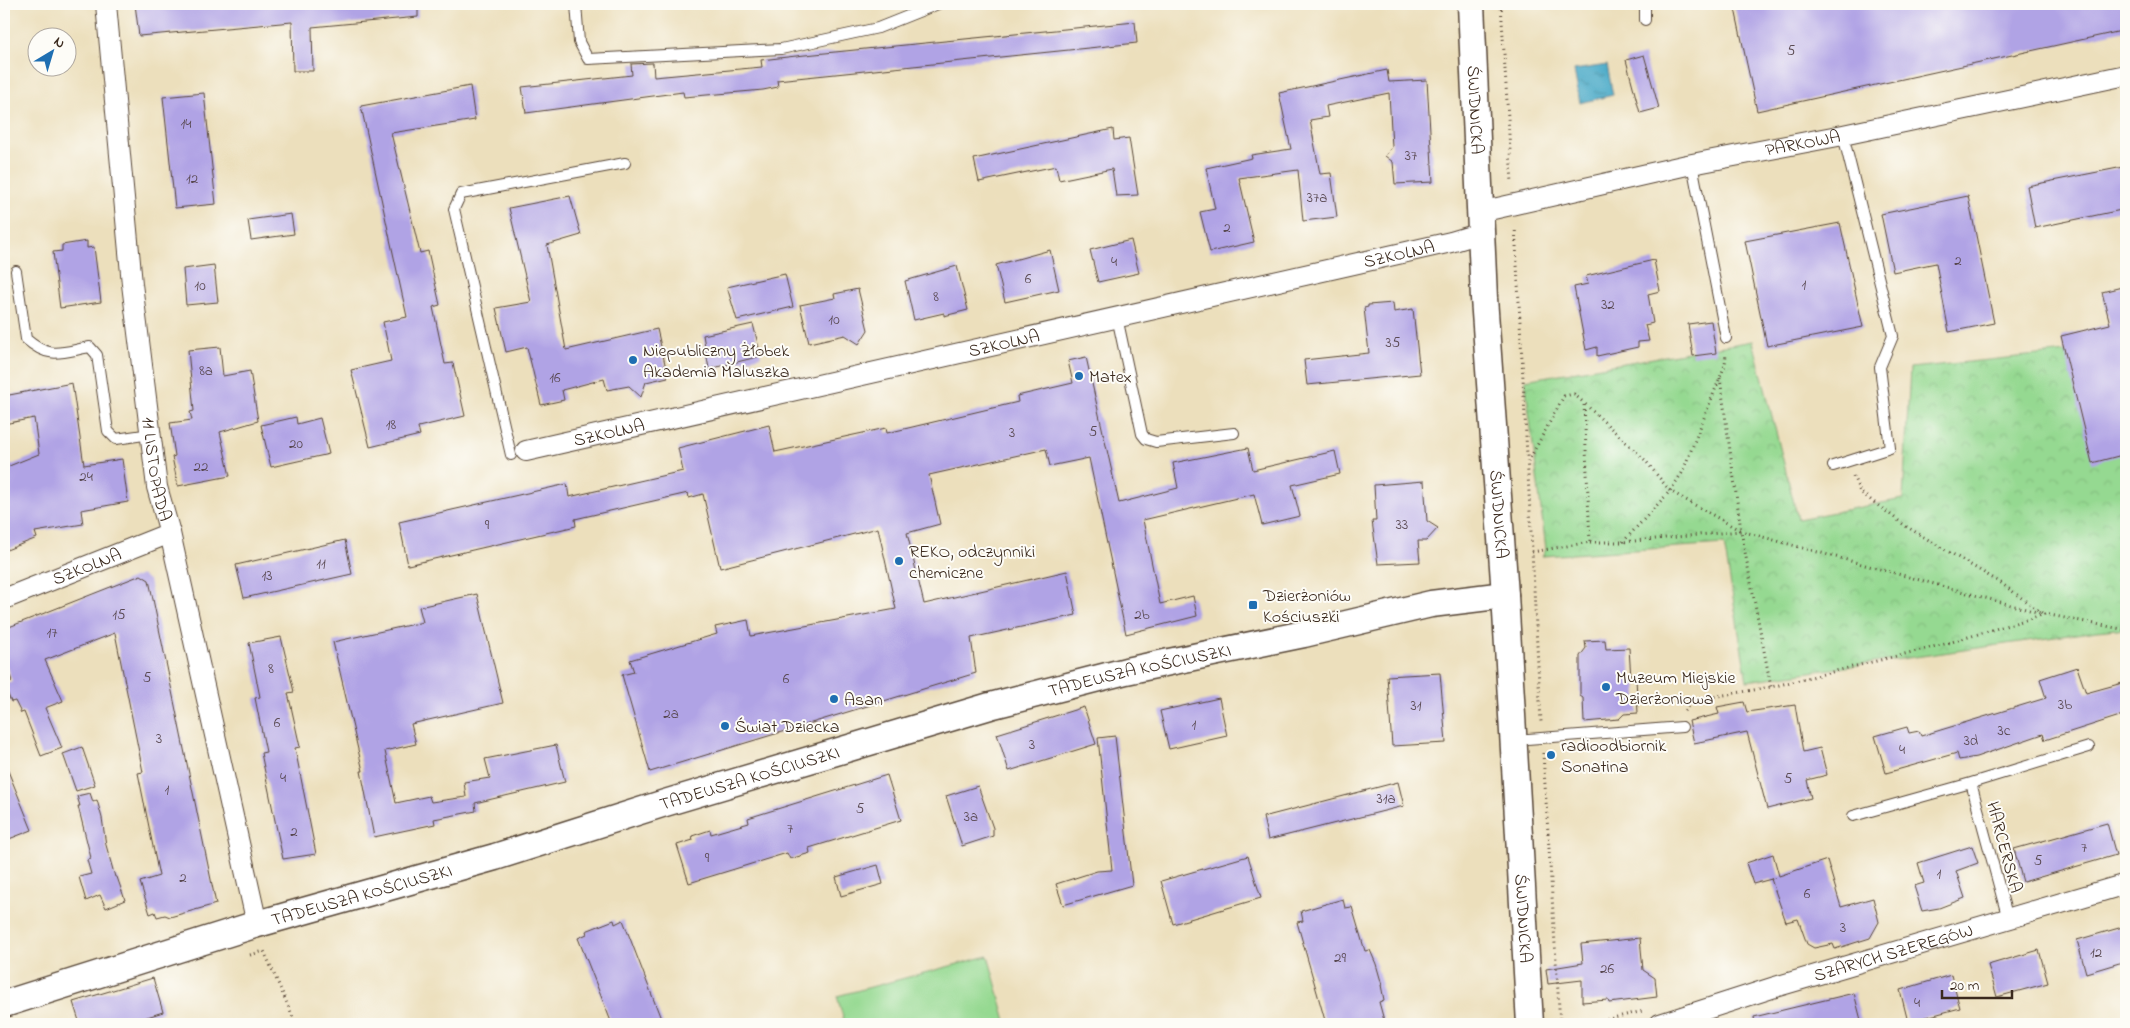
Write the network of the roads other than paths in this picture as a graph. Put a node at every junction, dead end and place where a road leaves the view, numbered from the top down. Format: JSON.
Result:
{"nodes":[{"id":1,"x":106,"y":4,"type":"edge"},
{"id":2,"x":576,"y":4,"type":"edge"},
{"id":3,"x":938,"y":4,"type":"edge"},
{"id":4,"x":1471,"y":4,"type":"edge"},
{"id":5,"x":1645,"y":4,"type":"edge"},
{"id":6,"x":1644,"y":20,"type":"dead end"},
{"id":7,"x":2126,"y":75,"type":"edge"},
{"id":8,"x":1843,"y":135,"type":"junction"},
{"id":9,"x":624,"y":164,"type":"dead end"},
{"id":10,"x":1692,"y":164,"type":"junction"},
{"id":11,"x":1480,"y":223,"type":"junction"},
{"id":12,"x":16,"y":271,"type":"dead end"},
{"id":13,"x":1117,"y":317,"type":"junction"},
{"id":14,"x":1726,"y":338,"type":"road end"},
{"id":15,"x":1234,"y":433,"type":"dead end"},
{"id":16,"x":151,"y":434,"type":"junction"},
{"id":17,"x":518,"y":453,"type":"joint"},
{"id":18,"x":1833,"y":466,"type":"dead end"},
{"id":19,"x":170,"y":533,"type":"junction"},
{"id":20,"x":1505,"y":595,"type":"junction"},
{"id":21,"x":4,"y":599,"type":"edge"},
{"id":22,"x":1682,"y":727,"type":"road end"},
{"id":23,"x":1514,"y":740,"type":"junction"},
{"id":24,"x":2090,"y":747,"type":"dead end"},
{"id":25,"x":1970,"y":783,"type":"junction"},
{"id":26,"x":1853,"y":816,"type":"dead end"},
{"id":27,"x":2126,"y":884,"type":"edge"},
{"id":28,"x":2008,"y":920,"type":"junction"},
{"id":29,"x":257,"y":924,"type":"junction"},
{"id":30,"x":4,"y":1004,"type":"edge"},
{"id":31,"x":1530,"y":1024,"type":"edge"},
{"id":32,"x":1660,"y":1024,"type":"edge"}],
"edges":[{"from":1,"to":16,"type":"street","name":"11 LISTOPADA"},
{"from":2,"to":3,"type":"lane"},
{"from":4,"to":11,"type":"street","name":"ŚWIDNICKA"},
{"from":5,"to":6,"type":"lane"},
{"from":7,"to":8,"type":"street","name":"PARKOWA"},
{"from":8,"to":10,"type":"street","name":"PARKOWA"},
{"from":8,"to":18,"type":"lane"},
{"from":9,"to":17,"type":"lane"},
{"from":10,"to":11,"type":"street","name":"PARKOWA"},
{"from":10,"to":14,"type":"lane"},
{"from":11,"to":13,"type":"street","name":"SZKOLNA"},
{"from":11,"to":20,"type":"street","name":"ŚWIDNICKA"},
{"from":12,"to":16,"type":"lane"},
{"from":13,"to":15,"type":"lane"},
{"from":13,"to":17,"type":"street","name":"SZKOLNA"},
{"from":16,"to":19,"type":"street","name":"11 LISTOPADA"},
{"from":19,"to":21,"type":"street","name":"SZKOLNA"},
{"from":19,"to":29,"type":"street","name":"11 LISTOPADA"},
{"from":20,"to":23,"type":"street","name":"ŚWIDNICKA"},
{"from":20,"to":29,"type":"street","name":"TADEUSZA KOŚCIUSZKI"},
{"from":22,"to":23,"type":"lane"},
{"from":23,"to":31,"type":"street","name":"ŚWIDNICKA"},
{"from":24,"to":25,"type":"lane","name":"HARCERSKA"},
{"from":25,"to":26,"type":"lane","name":"HARCERSKA"},
{"from":25,"to":28,"type":"lane","name":"HARCERSKA"},
{"from":27,"to":28,"type":"street","name":"SZARYCH SZEREGÓW"},
{"from":28,"to":32,"type":"street","name":"SZARYCH SZEREGÓW"},
{"from":29,"to":30,"type":"street","name":"TADEUSZA KOŚCIUSZKI"}]}
